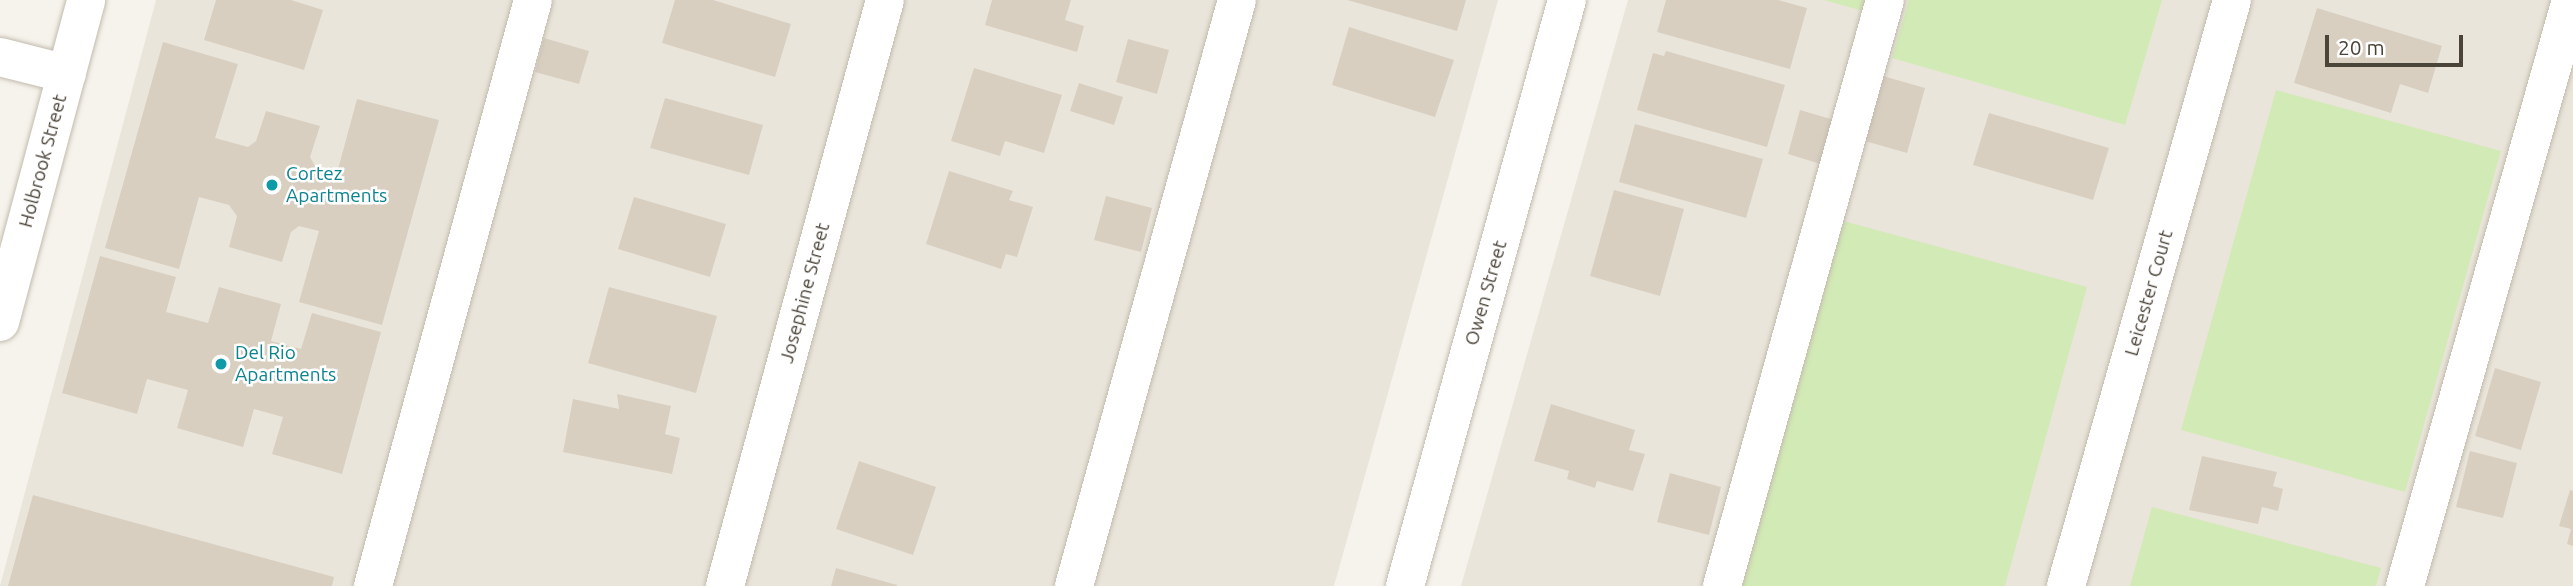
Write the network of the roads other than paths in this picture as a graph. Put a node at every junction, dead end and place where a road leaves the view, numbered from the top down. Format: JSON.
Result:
{"nodes":[{"id":1,"x":86,"y":0,"type":"edge"},
{"id":2,"x":533,"y":0,"type":"edge"},
{"id":3,"x":884,"y":0,"type":"edge"},
{"id":4,"x":1237,"y":0,"type":"edge"},
{"id":5,"x":1567,"y":0,"type":"edge"},
{"id":6,"x":1885,"y":0,"type":"edge"},
{"id":7,"x":2232,"y":0,"type":"edge"},
{"id":8,"x":2571,"y":0,"type":"edge"},
{"id":9,"x":0,"y":57,"type":"edge"},
{"id":10,"x":66,"y":74,"type":"junction"},
{"id":11,"x":0,"y":322,"type":"edge"},
{"id":12,"x":373,"y":586,"type":"edge"},
{"id":13,"x":724,"y":586,"type":"edge"},
{"id":14,"x":1074,"y":586,"type":"edge"},
{"id":15,"x":1405,"y":586,"type":"edge"},
{"id":16,"x":1722,"y":586,"type":"edge"},
{"id":17,"x":2066,"y":586,"type":"edge"},
{"id":18,"x":2405,"y":586,"type":"edge"}],
"edges":[{"from":1,"to":10,"type":"street","name":"Holbrook Street"},
{"from":2,"to":12,"type":"street"},
{"from":3,"to":13,"type":"street","name":"Josephine Street"},
{"from":4,"to":14,"type":"street"},
{"from":5,"to":15,"type":"street","name":"Owen Street"},
{"from":6,"to":16,"type":"street"},
{"from":7,"to":17,"type":"street","name":"Leicester Court"},
{"from":8,"to":18,"type":"street"},
{"from":9,"to":10,"type":"street"},
{"from":10,"to":11,"type":"street","name":"Holbrook Street"}]}
